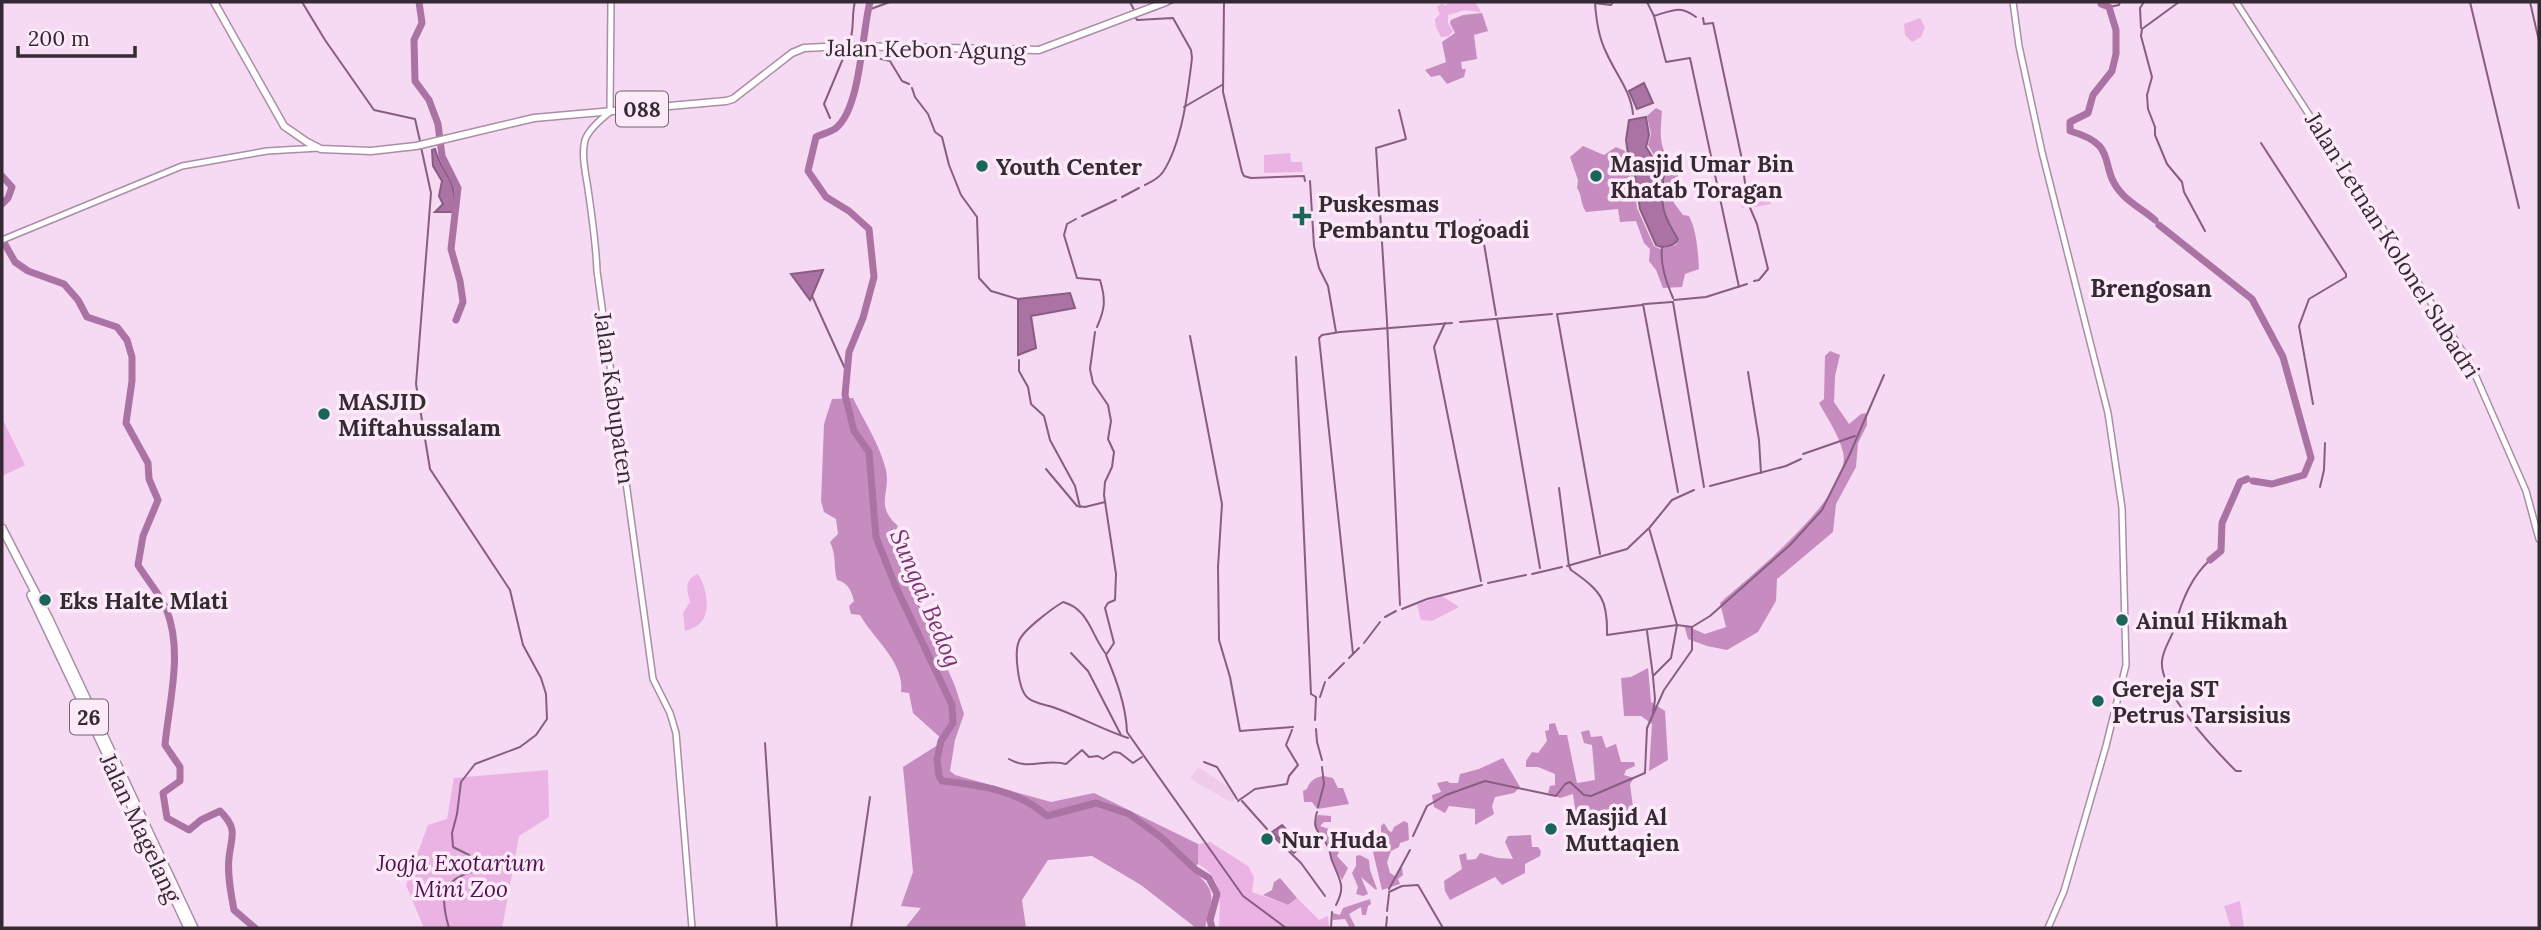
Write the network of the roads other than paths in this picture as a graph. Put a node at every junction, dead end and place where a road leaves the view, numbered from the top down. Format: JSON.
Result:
{"nodes":[{"id":1,"x":214,"y":2,"type":"edge"},
{"id":2,"x":611,"y":2,"type":"edge"},
{"id":3,"x":1166,"y":2,"type":"edge"},
{"id":4,"x":2013,"y":2,"type":"edge"},
{"id":5,"x":2236,"y":2,"type":"edge"},
{"id":6,"x":610,"y":112,"type":"junction"},
{"id":7,"x":321,"y":149,"type":"junction"},
{"id":8,"x":2,"y":240,"type":"edge"},
{"id":9,"x":2,"y":528,"type":"edge"},
{"id":10,"x":2,"y":538,"type":"edge"},
{"id":11,"x":2539,"y":539,"type":"edge"},
{"id":12,"x":136,"y":812,"type":"junction"},
{"id":13,"x":188,"y":928,"type":"edge"},
{"id":14,"x":194,"y":928,"type":"edge"},
{"id":15,"x":692,"y":928,"type":"edge"},
{"id":16,"x":2048,"y":928,"type":"edge"}],
"edges":[{"from":1,"to":7,"type":"main road","name":"Jalan Kebon Agung","number":"088"},
{"from":2,"to":6,"type":"main road"},
{"from":3,"to":6,"type":"main road","name":"Jalan Kebon Agung","number":"088"},
{"from":4,"to":16,"type":"main road"},
{"from":5,"to":11,"type":"main road","name":"Jalan Letnan Kolonel Subadri"},
{"from":6,"to":7,"type":"main road","name":"Jalan Kebon Agung","number":"088"},
{"from":6,"to":15,"type":"main road","name":"Jalan Kabupaten"},
{"from":7,"to":8,"type":"main road","name":"Jalan Kebon Agung"},
{"from":9,"to":12,"type":"highway","name":"Jalan Magelang","number":"26"},
{"from":10,"to":12,"type":"highway","name":"Jalan Magelang","number":"26"},
{"from":12,"to":13,"type":"highway","name":"Jalan Magelang","number":"26"},
{"from":12,"to":14,"type":"highway","name":"Jalan Magelang","number":"26"}]}
